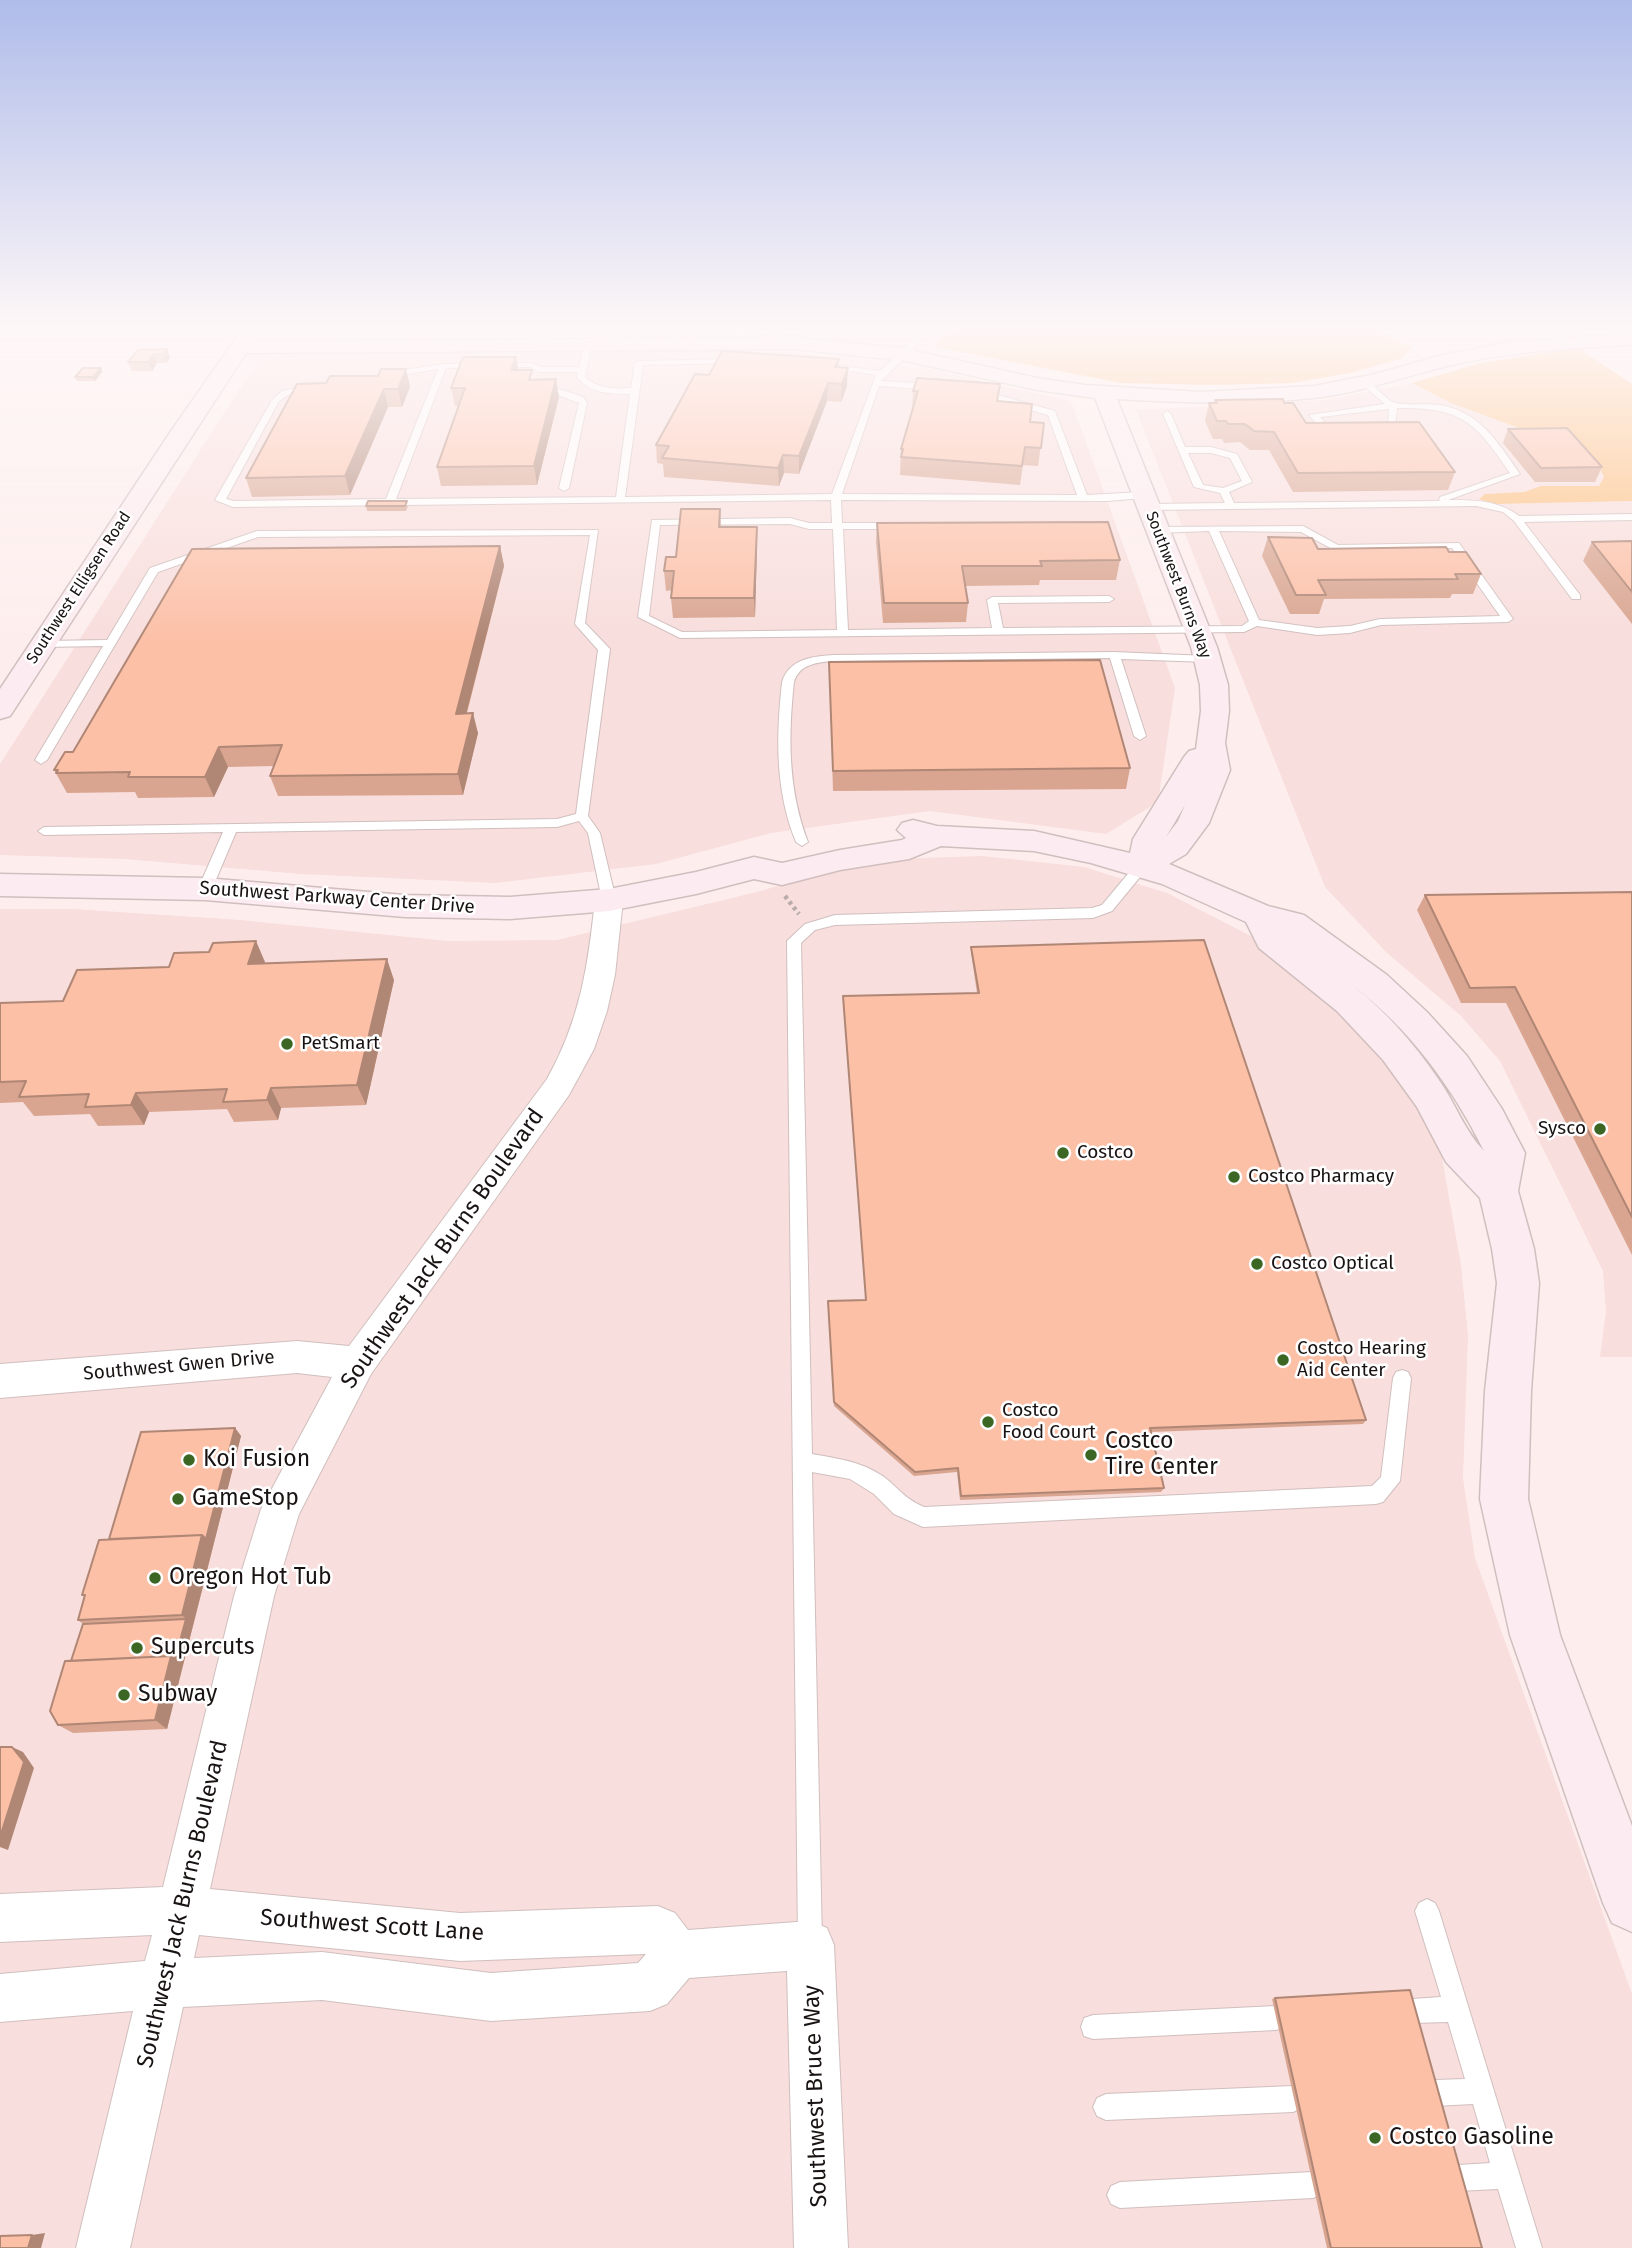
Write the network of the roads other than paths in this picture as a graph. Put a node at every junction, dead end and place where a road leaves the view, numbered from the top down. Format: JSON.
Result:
{"nodes":[{"id":1,"x":184,"y":433,"type":"edge"},
{"id":2,"x":258,"y":433,"type":"edge"},
{"id":3,"x":417,"y":433,"type":"edge"},
{"id":4,"x":576,"y":433,"type":"edge"},
{"id":5,"x":629,"y":433,"type":"edge"},
{"id":6,"x":860,"y":433,"type":"edge"},
{"id":7,"x":1059,"y":433,"type":"edge"},
{"id":8,"x":1119,"y":433,"type":"edge"},
{"id":9,"x":1175,"y":433,"type":"edge"},
{"id":10,"x":1484,"y":433,"type":"edge"},
{"id":11,"x":1182,"y":450,"type":"junction"},
{"id":12,"x":564,"y":488,"type":"dead end"},
{"id":13,"x":1224,"y":491,"type":"junction"},
{"id":14,"x":836,"y":497,"type":"junction"},
{"id":15,"x":1083,"y":498,"type":"junction"},
{"id":16,"x":620,"y":499,"type":"junction"},
{"id":17,"x":390,"y":502,"type":"junction"},
{"id":18,"x":1433,"y":503,"type":"junction"},
{"id":19,"x":1231,"y":506,"type":"junction"},
{"id":20,"x":1149,"y":511,"type":"junction"},
{"id":21,"x":1632,"y":517,"type":"edge"},
{"id":22,"x":1517,"y":519,"type":"junction"},
{"id":23,"x":917,"y":526,"type":"edge"},
{"id":24,"x":837,"y":527,"type":"junction"},
{"id":25,"x":1213,"y":528,"type":"junction"},
{"id":26,"x":1576,"y":597,"type":"dead end"},
{"id":27,"x":1109,"y":599,"type":"dead end"},
{"id":28,"x":1255,"y":622,"type":"junction"},
{"id":29,"x":1196,"y":630,"type":"junction"},
{"id":30,"x":998,"y":632,"type":"junction"},
{"id":31,"x":843,"y":633,"type":"junction"},
{"id":32,"x":43,"y":643,"type":"junction"},
{"id":33,"x":110,"y":643,"type":"junction"},
{"id":34,"x":1114,"y":655,"type":"junction"},
{"id":35,"x":1208,"y":659,"type":"junction"},
{"id":36,"x":0,"y":709,"type":"edge"},
{"id":37,"x":1140,"y":736,"type":"dead end"},
{"id":38,"x":41,"y":760,"type":"dead end"},
{"id":39,"x":582,"y":816,"type":"junction"},
{"id":40,"x":231,"y":828,"type":"junction"},
{"id":41,"x":44,"y":831,"type":"dead end"},
{"id":42,"x":937,"y":836,"type":"junction"},
{"id":43,"x":802,"y":842,"type":"junction"},
{"id":44,"x":1142,"y":866,"type":"junction"},
{"id":45,"x":754,"y":868,"type":"junction"},
{"id":46,"x":0,"y":885,"type":"edge"},
{"id":47,"x":205,"y":889,"type":"junction"},
{"id":48,"x":609,"y":900,"type":"junction"},
{"id":49,"x":358,"y":1363,"type":"junction"},
{"id":50,"x":1402,"y":1378,"type":"dead end"},
{"id":51,"x":0,"y":1381,"type":"edge"},
{"id":52,"x":803,"y":1462,"type":"junction"},
{"id":53,"x":1632,"y":1903,"type":"edge"},
{"id":54,"x":182,"y":1910,"type":"junction"},
{"id":55,"x":1427,"y":1911,"type":"dead end"},
{"id":56,"x":0,"y":1918,"type":"edge"},
{"id":57,"x":810,"y":1945,"type":"junction"},
{"id":58,"x":677,"y":1955,"type":"junction"},
{"id":59,"x":164,"y":1984,"type":"junction"},
{"id":60,"x":0,"y":1998,"type":"edge"},
{"id":61,"x":1457,"y":2009,"type":"junction"},
{"id":62,"x":1412,"y":2011,"type":"edge"},
{"id":63,"x":1276,"y":2018,"type":"edge"},
{"id":64,"x":1093,"y":2027,"type":"dead end"},
{"id":65,"x":1481,"y":2091,"type":"junction"},
{"id":66,"x":1434,"y":2093,"type":"edge"},
{"id":67,"x":1293,"y":2099,"type":"edge"},
{"id":68,"x":1106,"y":2107,"type":"dead end"},
{"id":69,"x":1507,"y":2175,"type":"junction"},
{"id":70,"x":1458,"y":2178,"type":"edge"},
{"id":71,"x":1313,"y":2185,"type":"edge"},
{"id":72,"x":1120,"y":2195,"type":"dead end"},
{"id":73,"x":103,"y":2248,"type":"edge"},
{"id":74,"x":821,"y":2248,"type":"edge"},
{"id":75,"x":1529,"y":2248,"type":"edge"}],
"edges":[{"from":1,"to":32,"type":"street","name":"Southwest Elligsen Road"},
{"from":2,"to":17,"type":"lane"},
{"from":3,"to":17,"type":"lane"},
{"from":4,"to":12,"type":"lane"},
{"from":5,"to":16,"type":"lane"},
{"from":6,"to":14,"type":"lane"},
{"from":7,"to":15,"type":"lane"},
{"from":8,"to":20,"type":"street","name":"Southwest Burns Way"},
{"from":9,"to":11,"type":"lane"},
{"from":10,"to":18,"type":"lane"},
{"from":11,"to":13,"type":"lane"},
{"from":11,"to":13,"type":"lane"},
{"from":13,"to":19,"type":"lane"},
{"from":14,"to":15,"type":"lane"},
{"from":14,"to":16,"type":"lane"},
{"from":14,"to":24,"type":"lane"},
{"from":15,"to":20,"type":"lane"},
{"from":16,"to":17,"type":"lane"},
{"from":18,"to":19,"type":"lane"},
{"from":18,"to":22,"type":"lane"},
{"from":19,"to":20,"type":"lane"},
{"from":20,"to":25,"type":"lane"},
{"from":20,"to":29,"type":"street","name":"Southwest Burns Way"},
{"from":21,"to":22,"type":"lane"},
{"from":22,"to":26,"type":"lane"},
{"from":23,"to":24,"type":"lane"},
{"from":24,"to":31,"type":"lane"},
{"from":24,"to":31,"type":"lane"},
{"from":25,"to":28,"type":"lane"},
{"from":25,"to":28,"type":"lane"},
{"from":27,"to":30,"type":"lane"},
{"from":28,"to":29,"type":"lane"},
{"from":29,"to":30,"type":"lane"},
{"from":29,"to":35,"type":"street","name":"Southwest Burns Way"},
{"from":30,"to":31,"type":"lane"},
{"from":32,"to":33,"type":"lane"},
{"from":32,"to":36,"type":"street","name":"Southwest Elligsen Road"},
{"from":33,"to":38,"type":"lane"},
{"from":33,"to":39,"type":"lane"},
{"from":34,"to":35,"type":"lane"},
{"from":34,"to":37,"type":"lane"},
{"from":34,"to":43,"type":"lane"},
{"from":35,"to":44,"type":"street","name":"Southwest Burns Way"},
{"from":39,"to":40,"type":"lane"},
{"from":39,"to":48,"type":"lane"},
{"from":40,"to":41,"type":"lane"},
{"from":40,"to":47,"type":"lane"},
{"from":42,"to":43,"type":"street","name":"Southwest Parkway Center Drive"},
{"from":42,"to":44,"type":"street","name":"Southwest Parkway Center Drive"},
{"from":42,"to":45,"type":"street","name":"Southwest Parkway Center Drive"},
{"from":43,"to":45,"type":"street","name":"Southwest Parkway Center Drive"},
{"from":44,"to":52,"type":"lane"},
{"from":44,"to":53,"type":"street","name":"Southwest Parkway Center Drive"},
{"from":45,"to":48,"type":"street","name":"Southwest Parkway Center Drive"},
{"from":46,"to":47,"type":"street","name":"Southwest Parkway Center Drive"},
{"from":47,"to":48,"type":"street","name":"Southwest Parkway Center Drive"},
{"from":48,"to":49,"type":"street","name":"Southwest Jack Burns Boulevard"},
{"from":49,"to":51,"type":"street","name":"Southwest Gwen Drive"},
{"from":49,"to":54,"type":"street","name":"Southwest Jack Burns Boulevard"},
{"from":50,"to":52,"type":"lane"},
{"from":52,"to":57,"type":"lane"},
{"from":54,"to":56,"type":"street"},
{"from":54,"to":58,"type":"street","name":"Southwest Scott Lane"},
{"from":54,"to":59,"type":"street","name":"Southwest Jack Burns Boulevard"},
{"from":55,"to":61,"type":"lane"},
{"from":57,"to":58,"type":"street"},
{"from":57,"to":74,"type":"street","name":"Southwest Bruce Way"},
{"from":58,"to":59,"type":"street"},
{"from":59,"to":60,"type":"street"},
{"from":59,"to":73,"type":"street","name":"Southwest Jack Burns Boulevard"},
{"from":61,"to":62,"type":"lane"},
{"from":61,"to":65,"type":"lane"},
{"from":63,"to":64,"type":"lane"},
{"from":65,"to":66,"type":"lane"},
{"from":65,"to":69,"type":"lane"},
{"from":67,"to":68,"type":"lane"},
{"from":69,"to":70,"type":"lane"},
{"from":69,"to":75,"type":"lane"},
{"from":71,"to":72,"type":"lane"}]}
